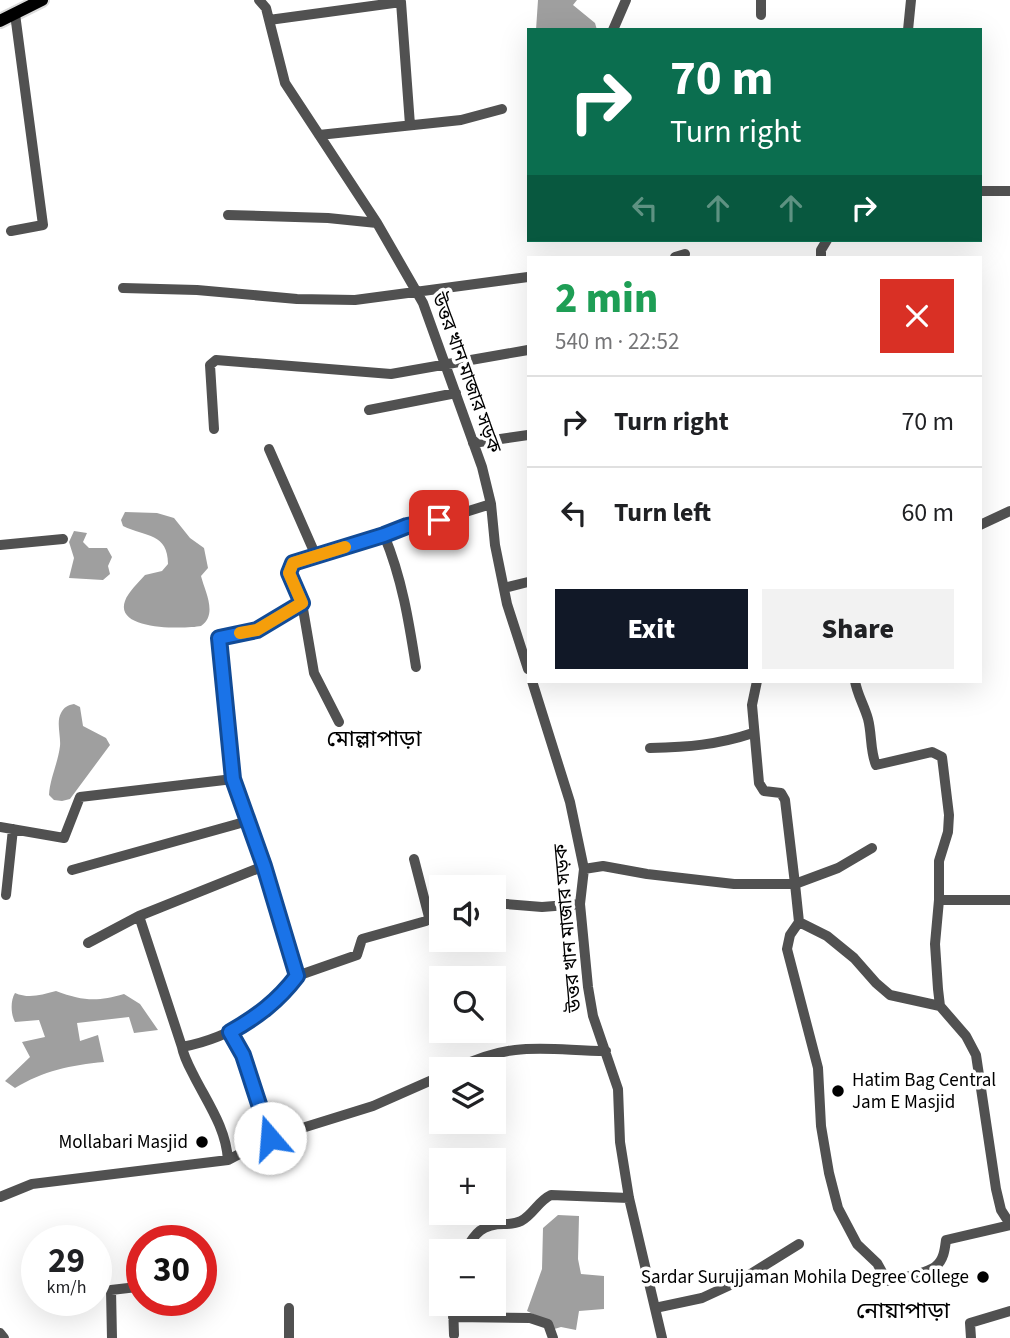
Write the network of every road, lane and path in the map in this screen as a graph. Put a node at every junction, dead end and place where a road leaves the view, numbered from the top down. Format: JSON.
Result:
{"nodes":[{"id":1,"x":42,"y":0,"type":"edge"},
{"id":2,"x":259,"y":0,"type":"edge"},
{"id":3,"x":626,"y":0,"type":"edge"},
{"id":4,"x":761,"y":0,"type":"edge"},
{"id":5,"x":911,"y":0,"type":"edge"},
{"id":6,"x":15,"y":14,"type":"junction"},
{"id":7,"x":761,"y":16,"type":"dead end"},
{"id":8,"x":269,"y":20,"type":"junction"},
{"id":9,"x":0,"y":22,"type":"edge"},
{"id":10,"x":614,"y":28,"type":"edge"},
{"id":11,"x":908,"y":28,"type":"edge"},
{"id":12,"x":502,"y":109,"type":"dead end"},
{"id":13,"x":410,"y":125,"type":"junction"},
{"id":14,"x":319,"y":135,"type":"junction"},
{"id":15,"x":982,"y":191,"type":"edge"},
{"id":16,"x":1010,"y":191,"type":"edge"},
{"id":17,"x":228,"y":215,"type":"dead end"},
{"id":18,"x":377,"y":223,"type":"junction"},
{"id":19,"x":11,"y":231,"type":"dead end"},
{"id":20,"x":527,"y":277,"type":"edge"},
{"id":21,"x":123,"y":288,"type":"dead end"},
{"id":22,"x":419,"y":293,"type":"junction"},
{"id":23,"x":527,"y":350,"type":"edge"},
{"id":24,"x":446,"y":365,"type":"junction"},
{"id":25,"x":456,"y":393,"type":"junction"},
{"id":26,"x":369,"y":410,"type":"dead end"},
{"id":27,"x":215,"y":429,"type":"dead end"},
{"id":28,"x":527,"y":435,"type":"edge"},
{"id":29,"x":473,"y":443,"type":"junction"},
{"id":30,"x":269,"y":449,"type":"dead end"},
{"id":31,"x":491,"y":504,"type":"junction"},
{"id":32,"x":1010,"y":511,"type":"edge"},
{"id":33,"x":982,"y":524,"type":"edge"},
{"id":34,"x":384,"y":535,"type":"junction"},
{"id":35,"x":63,"y":539,"type":"dead end"},
{"id":36,"x":0,"y":545,"type":"edge"},
{"id":37,"x":316,"y":556,"type":"junction"},
{"id":38,"x":527,"y":582,"type":"edge"},
{"id":39,"x":504,"y":588,"type":"junction"},
{"id":40,"x":302,"y":603,"type":"junction"},
{"id":41,"x":527,"y":666,"type":"edge"},
{"id":42,"x":416,"y":667,"type":"dead end"},
{"id":43,"x":533,"y":683,"type":"edge"},
{"id":44,"x":757,"y":683,"type":"edge"},
{"id":45,"x":855,"y":683,"type":"edge"},
{"id":46,"x":339,"y":722,"type":"dead end"},
{"id":47,"x":753,"y":733,"type":"junction"},
{"id":48,"x":650,"y":748,"type":"dead end"},
{"id":49,"x":233,"y":779,"type":"junction"},
{"id":50,"x":248,"y":821,"type":"junction"},
{"id":51,"x":0,"y":827,"type":"edge"},
{"id":52,"x":13,"y":830,"type":"junction"},
{"id":53,"x":872,"y":848,"type":"dead end"},
{"id":54,"x":414,"y":859,"type":"dead end"},
{"id":55,"x":264,"y":866,"type":"junction"},
{"id":56,"x":584,"y":869,"type":"junction"},
{"id":57,"x":72,"y":870,"type":"dead end"},
{"id":58,"x":795,"y":884,"type":"junction"},
{"id":59,"x":6,"y":895,"type":"dead end"},
{"id":60,"x":939,"y":900,"type":"junction"},
{"id":61,"x":1010,"y":900,"type":"edge"},
{"id":62,"x":506,"y":904,"type":"edge"},
{"id":63,"x":580,"y":904,"type":"junction"},
{"id":64,"x":139,"y":916,"type":"junction"},
{"id":65,"x":429,"y":917,"type":"joint"},
{"id":66,"x":799,"y":922,"type":"junction"},
{"id":67,"x":88,"y":943,"type":"dead end"},
{"id":68,"x":297,"y":976,"type":"junction"},
{"id":69,"x":940,"y":1006,"type":"junction"},
{"id":70,"x":230,"y":1032,"type":"junction"},
{"id":71,"x":182,"y":1047,"type":"junction"},
{"id":72,"x":606,"y":1051,"type":"junction"},
{"id":73,"x":482,"y":1057,"type":"edge"},
{"id":74,"x":429,"y":1081,"type":"edge"},
{"id":75,"x":270,"y":1138,"type":"junction"},
{"id":76,"x":228,"y":1160,"type":"junction"},
{"id":77,"x":0,"y":1197,"type":"edge"},
{"id":78,"x":629,"y":1198,"type":"junction"},
{"id":79,"x":1010,"y":1225,"type":"edge"},
{"id":80,"x":472,"y":1239,"type":"edge"},
{"id":81,"x":799,"y":1244,"type":"dead end"},
{"id":82,"x":126,"y":1288,"type":"edge"},
{"id":83,"x":289,"y":1308,"type":"dead end"},
{"id":84,"x":655,"y":1308,"type":"junction"},
{"id":85,"x":1010,"y":1311,"type":"edge"},
{"id":86,"x":453,"y":1317,"type":"joint"},
{"id":87,"x":0,"y":1333,"type":"edge"},
{"id":88,"x":454,"y":1335,"type":"dead end"},
{"id":89,"x":4,"y":1338,"type":"edge"},
{"id":90,"x":112,"y":1338,"type":"edge"},
{"id":91,"x":289,"y":1338,"type":"edge"},
{"id":92,"x":553,"y":1338,"type":"edge"},
{"id":93,"x":662,"y":1338,"type":"edge"},
{"id":94,"x":971,"y":1338,"type":"edge"}],
"edges":[{"from":1,"to":6,"type":"main road"},
{"from":2,"to":8,"type":"street","name":"উত্তর খান মাজার সড়ক"},
{"from":3,"to":10,"type":"street"},
{"from":4,"to":7,"type":"street"},
{"from":5,"to":11,"type":"street"},
{"from":6,"to":9,"type":"main road"},
{"from":6,"to":19,"type":"street"},
{"from":8,"to":13,"type":"street"},
{"from":8,"to":14,"type":"street","name":"উত্তর খান মাজার সড়ক"},
{"from":12,"to":13,"type":"street"},
{"from":13,"to":14,"type":"street"},
{"from":14,"to":18,"type":"street","name":"উত্তর খান মাজার সড়ক"},
{"from":15,"to":16,"type":"street"},
{"from":17,"to":18,"type":"street"},
{"from":18,"to":22,"type":"street","name":"উত্তর খান মাজার সড়ক"},
{"from":20,"to":22,"type":"street"},
{"from":21,"to":22,"type":"street"},
{"from":22,"to":24,"type":"street","name":"উত্তর খান মাজার সড়ক"},
{"from":23,"to":24,"type":"street"},
{"from":24,"to":25,"type":"street","name":"উত্তর খান মাজার সড়ক"},
{"from":24,"to":27,"type":"street"},
{"from":25,"to":26,"type":"street"},
{"from":25,"to":29,"type":"street","name":"উত্তর খান মাজার সড়ক"},
{"from":28,"to":29,"type":"street"},
{"from":29,"to":31,"type":"street","name":"উত্তর খান মাজার সড়ক"},
{"from":30,"to":37,"type":"street"},
{"from":31,"to":34,"type":"street"},
{"from":31,"to":39,"type":"street","name":"উত্তর খান মাজার সড়ক"},
{"from":32,"to":33,"type":"street"},
{"from":34,"to":37,"type":"street"},
{"from":34,"to":42,"type":"street"},
{"from":35,"to":36,"type":"street"},
{"from":37,"to":40,"type":"street"},
{"from":38,"to":39,"type":"street"},
{"from":39,"to":41,"type":"street","name":"উত্তর খান মাজার সড়ক"},
{"from":40,"to":46,"type":"street"},
{"from":40,"to":49,"type":"street"},
{"from":43,"to":56,"type":"street","name":"উত্তর খান মাজার সড়ক"},
{"from":44,"to":47,"type":"street"},
{"from":45,"to":60,"type":"street"},
{"from":47,"to":48,"type":"street"},
{"from":47,"to":58,"type":"street"},
{"from":49,"to":50,"type":"street"},
{"from":49,"to":52,"type":"street"},
{"from":50,"to":55,"type":"street"},
{"from":50,"to":57,"type":"street"},
{"from":51,"to":52,"type":"street"},
{"from":52,"to":59,"type":"street"},
{"from":53,"to":58,"type":"street"},
{"from":54,"to":65,"type":"street"},
{"from":55,"to":64,"type":"street"},
{"from":55,"to":68,"type":"street"},
{"from":56,"to":58,"type":"street"},
{"from":56,"to":63,"type":"street","name":"উত্তর খান মাজার সড়ক"},
{"from":58,"to":66,"type":"street"},
{"from":60,"to":61,"type":"street"},
{"from":60,"to":69,"type":"street"},
{"from":62,"to":63,"type":"street"},
{"from":63,"to":72,"type":"street","name":"উত্তর খান মাজার সড়ক"},
{"from":64,"to":67,"type":"street"},
{"from":64,"to":71,"type":"street"},
{"from":65,"to":68,"type":"street"},
{"from":66,"to":69,"type":"street"},
{"from":66,"to":79,"type":"street"},
{"from":68,"to":70,"type":"street"},
{"from":69,"to":79,"type":"street"},
{"from":70,"to":71,"type":"street"},
{"from":70,"to":75,"type":"street"},
{"from":71,"to":76,"type":"street"},
{"from":72,"to":73,"type":"street"},
{"from":72,"to":78,"type":"street","name":"উত্তর খান মাজার সড়ক"},
{"from":74,"to":75,"type":"street"},
{"from":75,"to":76,"type":"street"},
{"from":76,"to":77,"type":"street"},
{"from":78,"to":80,"type":"street"},
{"from":78,"to":84,"type":"street","name":"উত্তর খান মাজার সড়ক"},
{"from":81,"to":84,"type":"street"},
{"from":82,"to":90,"type":"street"},
{"from":83,"to":91,"type":"street"},
{"from":84,"to":93,"type":"street","name":"উত্তর খান মাজার সড়ক"},
{"from":85,"to":94,"type":"street"},
{"from":86,"to":88,"type":"street"},
{"from":86,"to":92,"type":"street"},
{"from":87,"to":89,"type":"street"}]}
